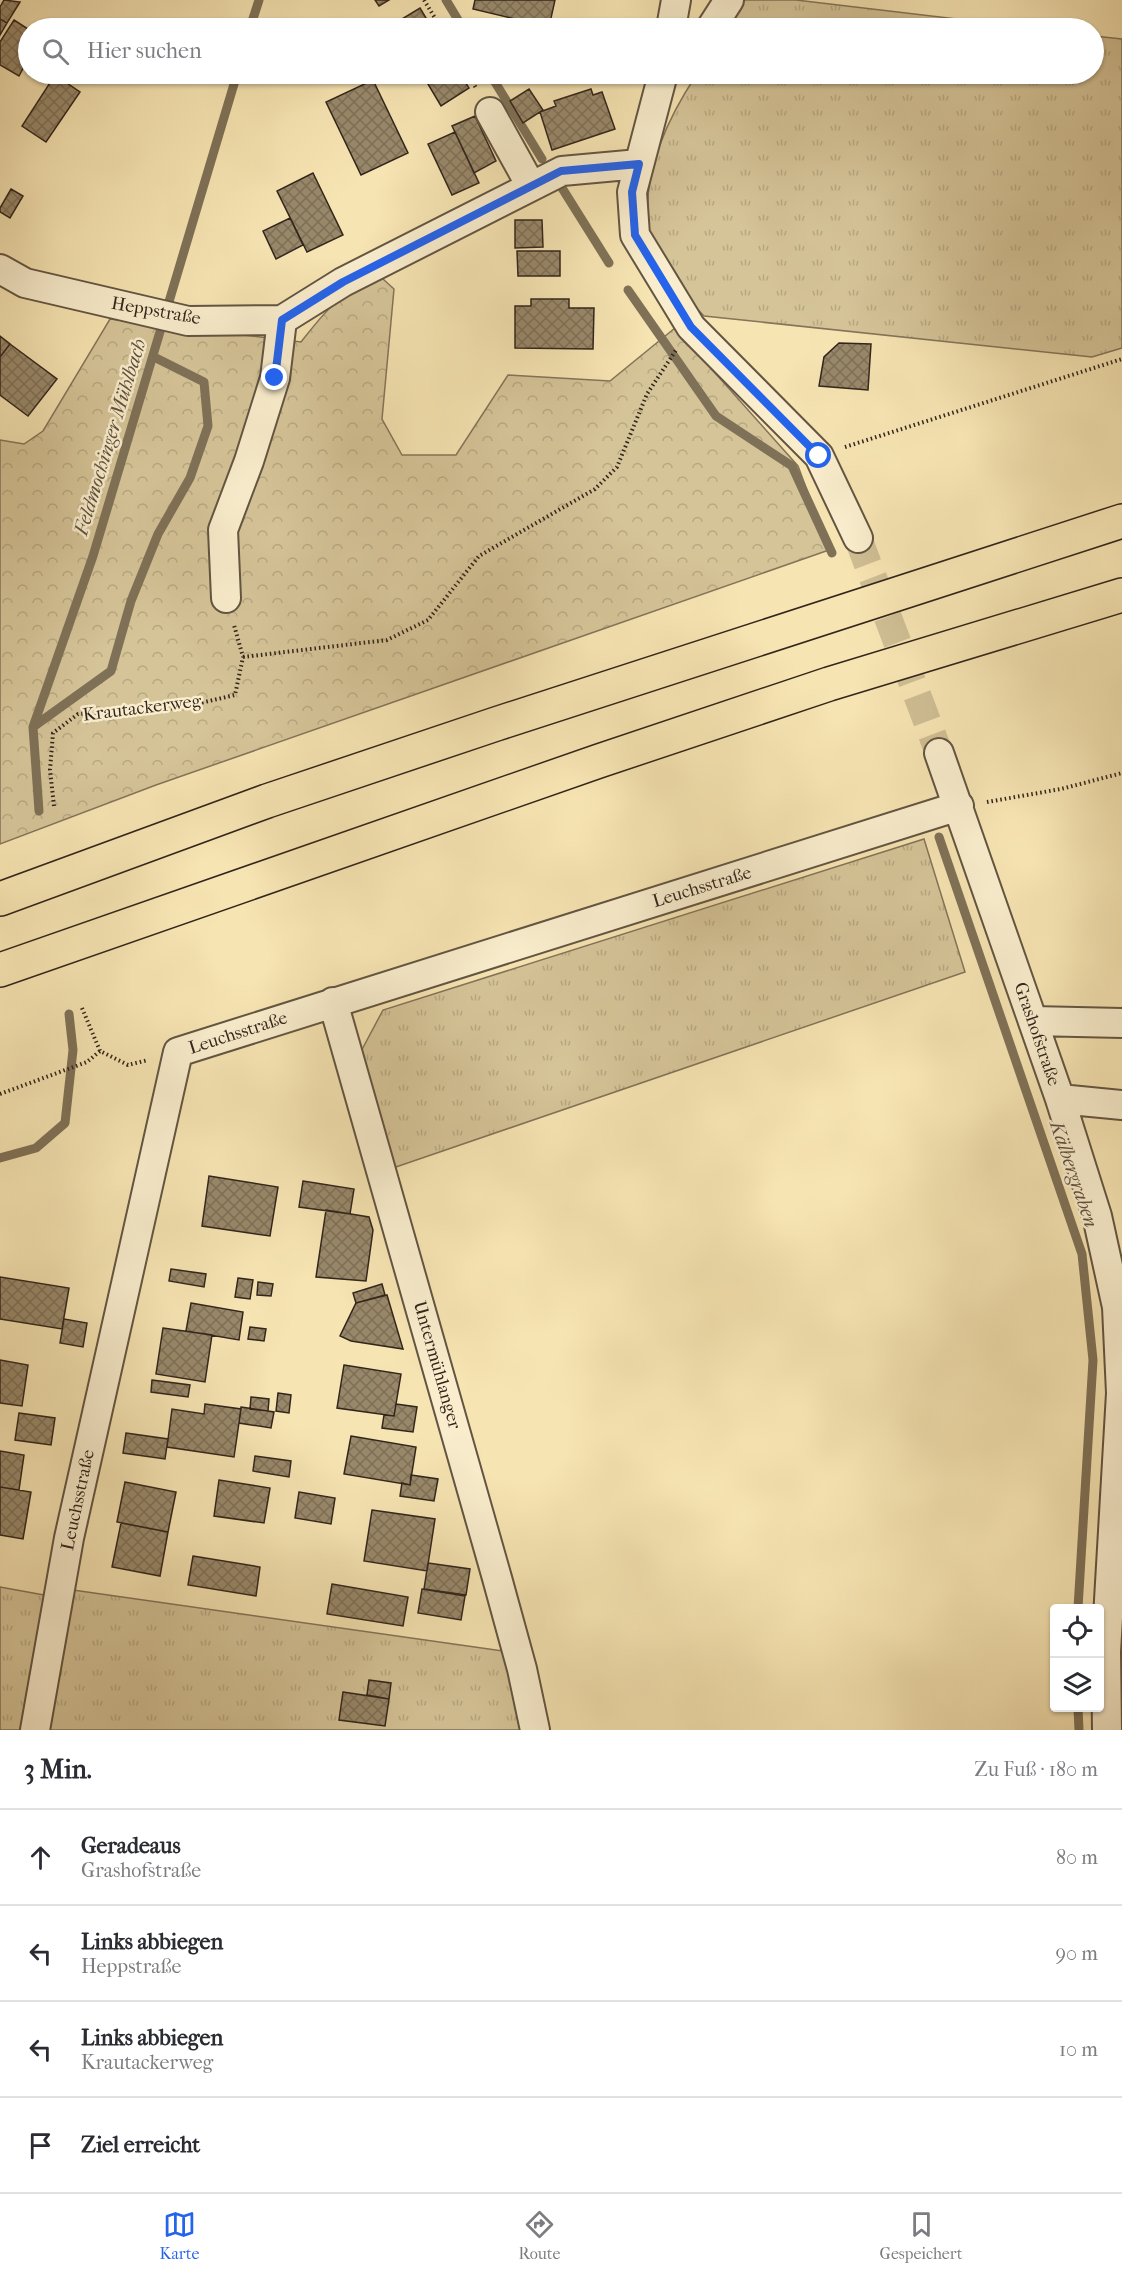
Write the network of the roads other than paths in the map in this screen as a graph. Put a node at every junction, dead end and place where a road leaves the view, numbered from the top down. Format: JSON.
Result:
{"nodes":[{"id":1,"x":676,"y":0,"type":"edge"},
{"id":2,"x":729,"y":0,"type":"edge"},
{"id":3,"x":673,"y":18,"type":"edge"},
{"id":4,"x":717,"y":18,"type":"edge"},
{"id":5,"x":660,"y":84,"type":"edge"},
{"id":6,"x":680,"y":84,"type":"edge"},
{"id":7,"x":490,"y":112,"type":"dead end"},
{"id":8,"x":639,"y":164,"type":"junction"},
{"id":9,"x":531,"y":186,"type":"junction"},
{"id":10,"x":0,"y":269,"type":"edge"},
{"id":11,"x":282,"y":320,"type":"junction"},
{"id":12,"x":1122,"y":521,"type":"edge"},
{"id":13,"x":858,"y":538,"type":"tunnel mouth"},
{"id":14,"x":1122,"y":595,"type":"edge"},
{"id":15,"x":226,"y":598,"type":"dead end"},
{"id":16,"x":939,"y":753,"type":"tunnel mouth"},
{"id":17,"x":959,"y":806,"type":"junction"},
{"id":18,"x":0,"y":899,"type":"edge"},
{"id":19,"x":0,"y":970,"type":"edge"},
{"id":20,"x":333,"y":1002,"type":"junction"},
{"id":21,"x":1033,"y":1021,"type":"junction"},
{"id":22,"x":1122,"y":1023,"type":"edge"},
{"id":23,"x":1060,"y":1099,"type":"junction"},
{"id":24,"x":1122,"y":1105,"type":"edge"},
{"id":25,"x":1109,"y":1217,"type":"edge"},
{"id":26,"x":1115,"y":1614,"type":"edge"},
{"id":27,"x":35,"y":1730,"type":"edge"},
{"id":28,"x":535,"y":1730,"type":"edge"},
{"id":29,"x":1107,"y":1730,"type":"edge"}],
"edges":[{"from":1,"to":3,"type":"street"},
{"from":2,"to":4,"type":"street"},
{"from":5,"to":8,"type":"street"},
{"from":6,"to":8,"type":"street"},
{"from":7,"to":9,"type":"street"},
{"from":8,"to":9,"type":"street"},
{"from":8,"to":13,"type":"street"},
{"from":9,"to":11,"type":"street"},
{"from":10,"to":11,"type":"street","name":"Heppstraße"},
{"from":11,"to":15,"type":"street"},
{"from":12,"to":18,"type":"highway"},
{"from":14,"to":19,"type":"highway"},
{"from":16,"to":17,"type":"street","name":"Grashofstraße"},
{"from":17,"to":20,"type":"street","name":"Leuchsstraße"},
{"from":17,"to":21,"type":"street","name":"Grashofstraße"},
{"from":20,"to":27,"type":"street","name":"Leuchsstraße"},
{"from":20,"to":28,"type":"street","name":"Untermühlanger"},
{"from":21,"to":22,"type":"street"},
{"from":21,"to":23,"type":"street","name":"Grashofstraße"},
{"from":23,"to":24,"type":"street"},
{"from":23,"to":25,"type":"street","name":"Grashofstraße"},
{"from":25,"to":26,"type":"street","name":"Grashofstraße"},
{"from":26,"to":29,"type":"street","name":"Grashofstraße"}]}
